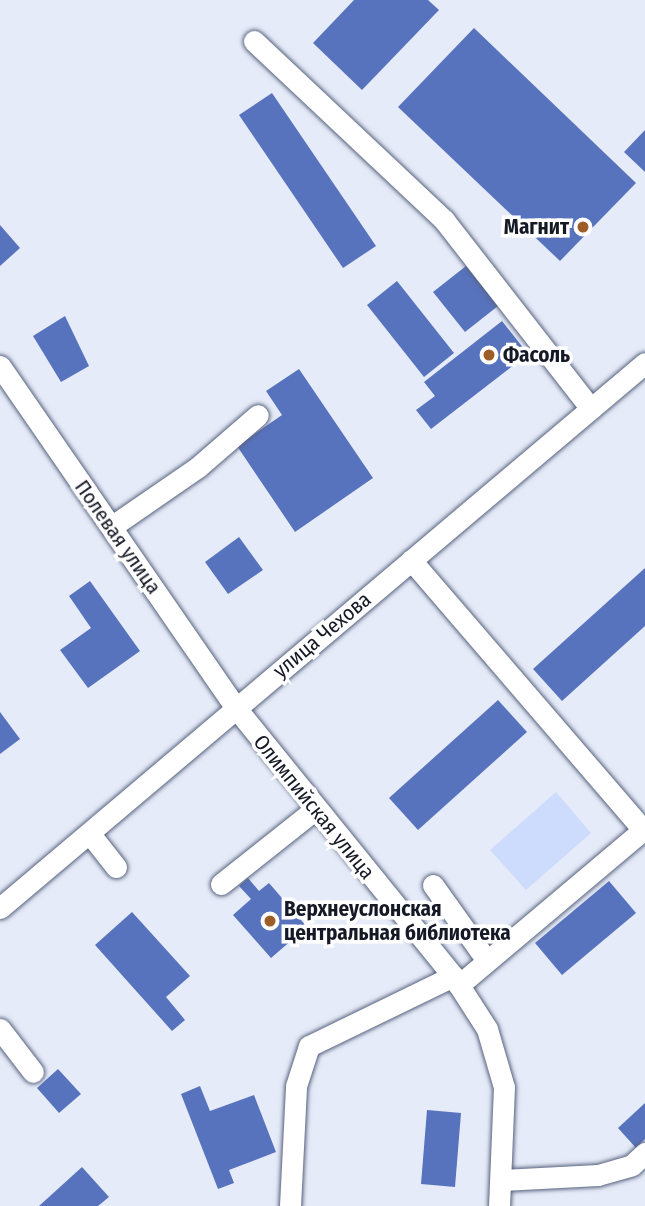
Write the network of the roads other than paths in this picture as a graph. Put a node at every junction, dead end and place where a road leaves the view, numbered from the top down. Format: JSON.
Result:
{"nodes":[{"id":1,"x":254,"y":41,"type":"dead end"},
{"id":2,"x":645,"y":363,"type":"edge"},
{"id":3,"x":0,"y":366,"type":"edge"},
{"id":4,"x":591,"y":409,"type":"junction"},
{"id":5,"x":258,"y":415,"type":"dead end"},
{"id":6,"x":111,"y":527,"type":"junction"},
{"id":7,"x":411,"y":560,"type":"junction"},
{"id":8,"x":236,"y":708,"type":"junction"},
{"id":9,"x":313,"y":811,"type":"junction"},
{"id":10,"x":644,"y":829,"type":"edge"},
{"id":11,"x":90,"y":834,"type":"junction"},
{"id":12,"x":116,"y":867,"type":"dead end"},
{"id":13,"x":221,"y":884,"type":"dead end"},
{"id":14,"x":433,"y":885,"type":"dead end"},
{"id":15,"x":0,"y":908,"type":"edge"},
{"id":16,"x":485,"y":958,"type":"junction"},
{"id":17,"x":456,"y":981,"type":"junction"},
{"id":18,"x":0,"y":1029,"type":"edge"},
{"id":19,"x":33,"y":1072,"type":"dead end"},
{"id":20,"x":645,"y":1153,"type":"edge"},
{"id":21,"x":502,"y":1180,"type":"junction"},
{"id":22,"x":290,"y":1206,"type":"edge"},
{"id":23,"x":499,"y":1206,"type":"edge"}],
"edges":[{"from":1,"to":4,"type":"street"},
{"from":2,"to":4,"type":"street","name":"улица Чехова"},
{"from":3,"to":6,"type":"street","name":"Полевая улица"},
{"from":4,"to":7,"type":"street","name":"улица Чехова"},
{"from":5,"to":6,"type":"street"},
{"from":6,"to":8,"type":"street","name":"Полевая улица"},
{"from":7,"to":8,"type":"street","name":"улица Чехова"},
{"from":7,"to":10,"type":"street"},
{"from":8,"to":9,"type":"street","name":"Олимпийская улица"},
{"from":8,"to":11,"type":"street","name":"улица Чехова"},
{"from":9,"to":13,"type":"street"},
{"from":9,"to":17,"type":"street","name":"Олимпийская улица"},
{"from":10,"to":16,"type":"street"},
{"from":11,"to":12,"type":"street"},
{"from":11,"to":15,"type":"street","name":"улица Чехова"},
{"from":14,"to":16,"type":"street"},
{"from":16,"to":17,"type":"street"},
{"from":17,"to":21,"type":"street","name":"Олимпийская улица"},
{"from":17,"to":22,"type":"street"},
{"from":18,"to":19,"type":"street"},
{"from":20,"to":21,"type":"street"},
{"from":21,"to":23,"type":"street","name":"Олимпийская улица"}]}
